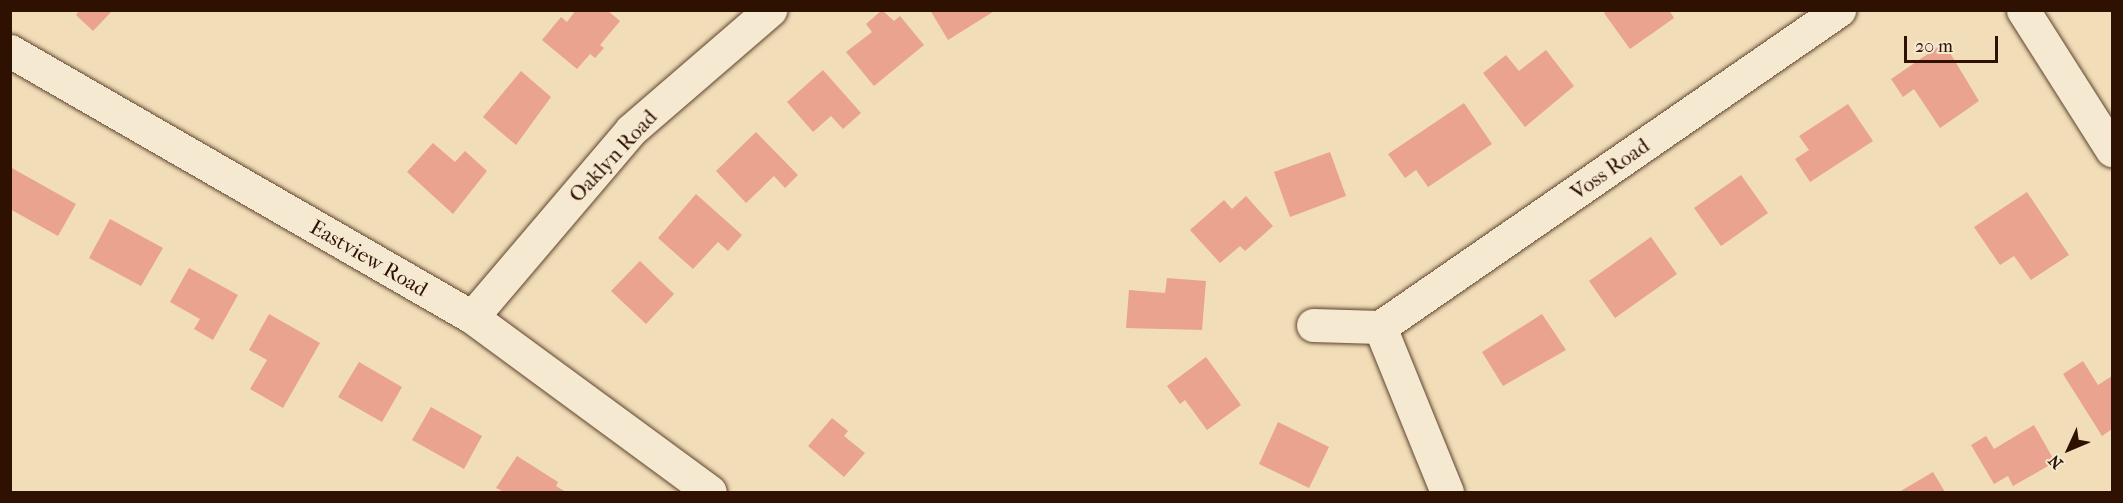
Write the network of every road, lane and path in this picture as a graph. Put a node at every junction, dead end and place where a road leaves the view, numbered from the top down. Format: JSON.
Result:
{"nodes":[{"id":1,"x":770,"y":10,"type":"edge"},
{"id":2,"x":1839,"y":10,"type":"edge"},
{"id":3,"x":2023,"y":10,"type":"edge"},
{"id":4,"x":10,"y":51,"type":"edge"},
{"id":5,"x":2112,"y":150,"type":"edge"},
{"id":6,"x":472,"y":317,"type":"junction"},
{"id":7,"x":1313,"y":325,"type":"dead end"},
{"id":8,"x":1380,"y":327,"type":"junction"},
{"id":9,"x":710,"y":492,"type":"edge"},
{"id":10,"x":1447,"y":492,"type":"edge"}],
"edges":[{"from":1,"to":6,"type":"street","name":"Oaklyn Road"},
{"from":2,"to":8,"type":"street","name":"Voss Road"},
{"from":3,"to":5,"type":"street"},
{"from":4,"to":6,"type":"street","name":"Eastview Road"},
{"from":6,"to":9,"type":"street","name":"Eastview Road"},
{"from":7,"to":8,"type":"street"},
{"from":8,"to":10,"type":"street"}]}
